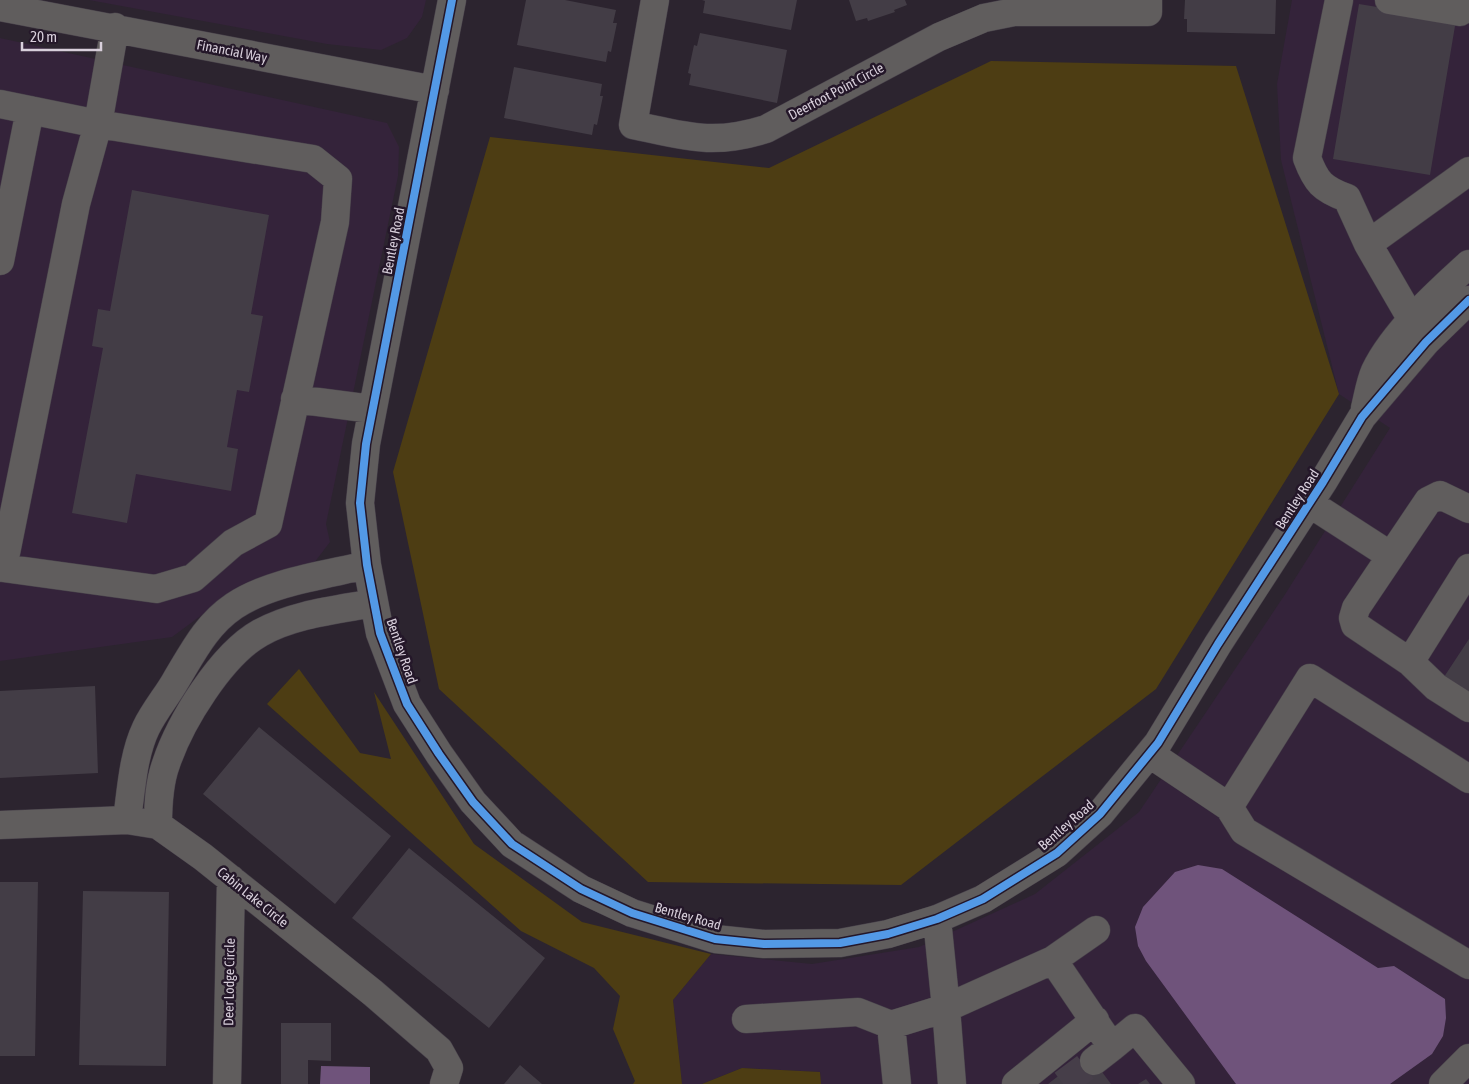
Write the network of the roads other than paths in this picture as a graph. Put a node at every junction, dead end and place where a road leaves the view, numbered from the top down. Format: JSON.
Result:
{"nodes":[{"id":1,"x":452,"y":0,"type":"edge"},
{"id":2,"x":655,"y":0,"type":"edge"},
{"id":3,"x":1148,"y":0,"type":"edge"},
{"id":4,"x":1339,"y":0,"type":"edge"},
{"id":5,"x":1389,"y":0,"type":"edge"},
{"id":6,"x":1469,"y":5,"type":"edge"},
{"id":7,"x":0,"y":7,"type":"edge"},
{"id":8,"x":57,"y":9,"type":"edge"},
{"id":9,"x":115,"y":28,"type":"junction"},
{"id":10,"x":435,"y":90,"type":"junction"},
{"id":11,"x":0,"y":104,"type":"edge"},
{"id":12,"x":30,"y":110,"type":"junction"},
{"id":13,"x":98,"y":124,"type":"junction"},
{"id":14,"x":1469,"y":171,"type":"edge"},
{"id":15,"x":1368,"y":244,"type":"junction"},
{"id":16,"x":0,"y":260,"type":"edge"},
{"id":17,"x":1469,"y":264,"type":"edge"},
{"id":18,"x":1469,"y":300,"type":"edge"},
{"id":19,"x":1412,"y":320,"type":"junction"},
{"id":20,"x":296,"y":399,"type":"junction"},
{"id":21,"x":372,"y":409,"type":"junction"},
{"id":22,"x":1362,"y":416,"type":"junction"},
{"id":23,"x":1309,"y":503,"type":"junction"},
{"id":24,"x":1469,"y":510,"type":"edge"},
{"id":25,"x":1391,"y":556,"type":"junction"},
{"id":26,"x":367,"y":565,"type":"junction"},
{"id":27,"x":1469,"y":568,"type":"edge"},
{"id":28,"x":374,"y":603,"type":"junction"},
{"id":29,"x":1410,"y":662,"type":"junction"},
{"id":30,"x":1469,"y":708,"type":"edge"},
{"id":31,"x":1150,"y":754,"type":"junction"},
{"id":32,"x":1469,"y":779,"type":"edge"},
{"id":33,"x":1228,"y":807,"type":"junction"},
{"id":34,"x":127,"y":820,"type":"junction"},
{"id":35,"x":158,"y":824,"type":"junction"},
{"id":36,"x":0,"y":825,"type":"edge"},
{"id":37,"x":231,"y":879,"type":"junction"},
{"id":38,"x":937,"y":919,"type":"junction"},
{"id":39,"x":1096,"y":930,"type":"dead end"},
{"id":40,"x":1053,"y":960,"type":"junction"},
{"id":41,"x":1469,"y":965,"type":"edge"},
{"id":42,"x":946,"y":1008,"type":"junction"},
{"id":43,"x":746,"y":1019,"type":"dead end"},
{"id":44,"x":1095,"y":1020,"type":"junction"},
{"id":45,"x":891,"y":1025,"type":"junction"},
{"id":46,"x":1469,"y":1058,"type":"edge"},
{"id":47,"x":227,"y":1084,"type":"edge"},
{"id":48,"x":444,"y":1084,"type":"edge"},
{"id":49,"x":897,"y":1084,"type":"edge"},
{"id":50,"x":952,"y":1084,"type":"edge"},
{"id":51,"x":1016,"y":1084,"type":"edge"},
{"id":52,"x":1181,"y":1084,"type":"edge"},
{"id":53,"x":1443,"y":1084,"type":"edge"}],
"edges":[{"from":1,"to":10,"type":"street","name":"Bentley Road"},
{"from":2,"to":3,"type":"street","name":"Deerfoot Point Circle"},
{"from":4,"to":15,"type":"street"},
{"from":5,"to":6,"type":"street"},
{"from":7,"to":8,"type":"street","name":"Financial Way"},
{"from":8,"to":9,"type":"street","name":"Financial Way"},
{"from":9,"to":10,"type":"street","name":"Financial Way"},
{"from":9,"to":13,"type":"street"},
{"from":10,"to":21,"type":"street","name":"Bentley Road"},
{"from":11,"to":12,"type":"street"},
{"from":12,"to":13,"type":"street"},
{"from":12,"to":16,"type":"street"},
{"from":13,"to":20,"type":"street"},
{"from":13,"to":20,"type":"street"},
{"from":14,"to":15,"type":"street"},
{"from":15,"to":19,"type":"street"},
{"from":17,"to":19,"type":"street","name":"Bentley Road"},
{"from":18,"to":22,"type":"street","name":"Bentley Road"},
{"from":19,"to":22,"type":"street","name":"Bentley Road"},
{"from":20,"to":21,"type":"street"},
{"from":21,"to":26,"type":"street","name":"Bentley Road"},
{"from":22,"to":23,"type":"street","name":"Bentley Road"},
{"from":23,"to":25,"type":"street"},
{"from":23,"to":31,"type":"street","name":"Bentley Road"},
{"from":24,"to":25,"type":"street"},
{"from":25,"to":29,"type":"street"},
{"from":26,"to":28,"type":"street","name":"Bentley Road"},
{"from":26,"to":34,"type":"street"},
{"from":27,"to":29,"type":"street"},
{"from":28,"to":35,"type":"street"},
{"from":28,"to":38,"type":"street","name":"Bentley Road"},
{"from":29,"to":30,"type":"street"},
{"from":31,"to":33,"type":"street"},
{"from":31,"to":38,"type":"street","name":"Bentley Road"},
{"from":32,"to":33,"type":"street"},
{"from":33,"to":41,"type":"street"},
{"from":34,"to":35,"type":"street","name":"Cabin Lake Circle"},
{"from":34,"to":36,"type":"street","name":"Cabin Lake Circle"},
{"from":35,"to":37,"type":"street","name":"Cabin Lake Circle"},
{"from":37,"to":47,"type":"street","name":"Deer Lodge Circle"},
{"from":37,"to":48,"type":"street","name":"Cabin Lake Circle"},
{"from":38,"to":42,"type":"street"},
{"from":39,"to":40,"type":"street"},
{"from":40,"to":42,"type":"street"},
{"from":40,"to":44,"type":"street"},
{"from":42,"to":45,"type":"street"},
{"from":42,"to":50,"type":"street"},
{"from":43,"to":45,"type":"street"},
{"from":44,"to":51,"type":"street"},
{"from":44,"to":52,"type":"street"},
{"from":45,"to":49,"type":"street"},
{"from":46,"to":53,"type":"street"}]}
